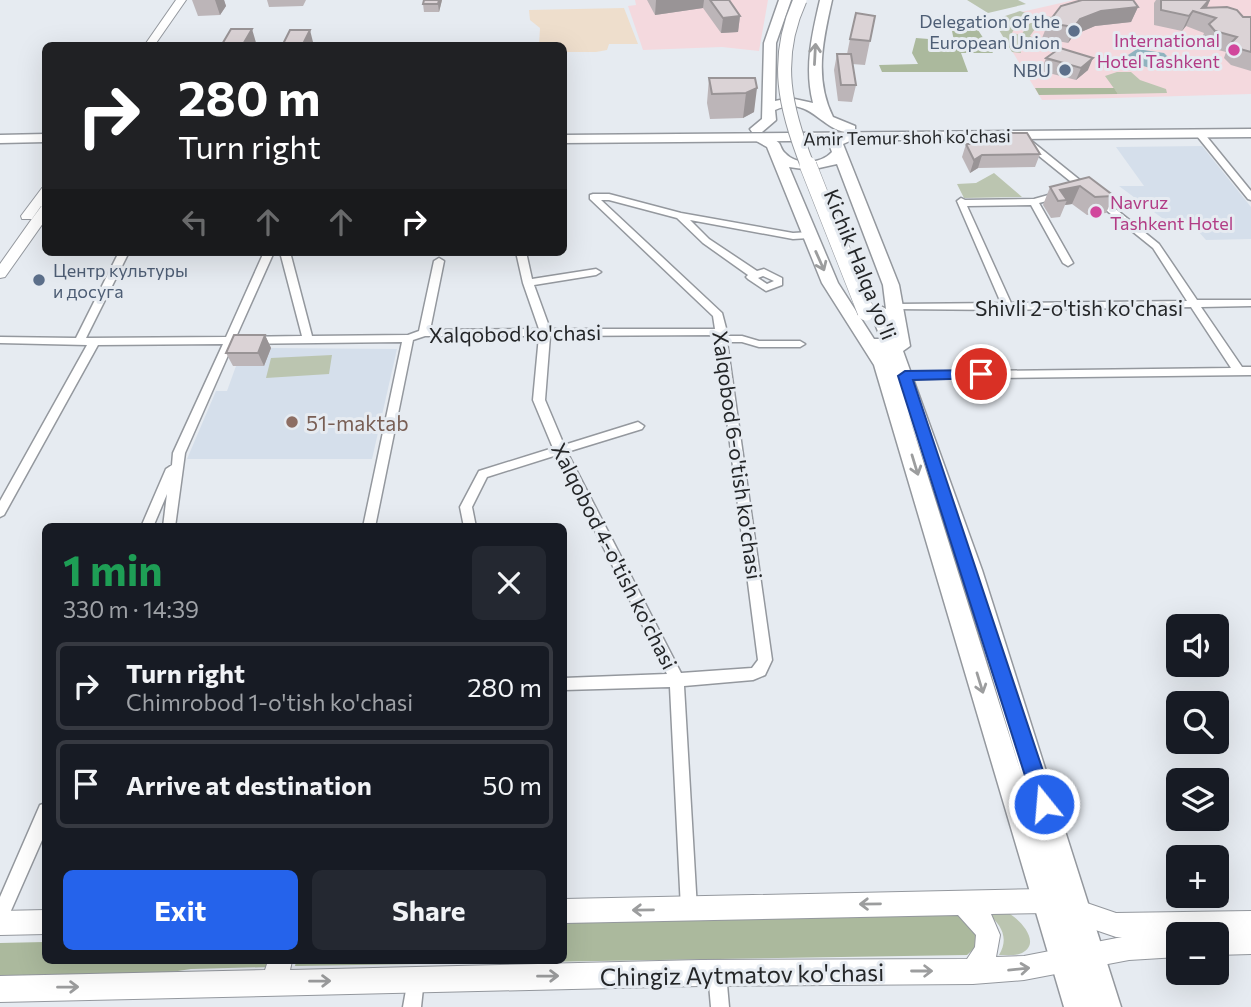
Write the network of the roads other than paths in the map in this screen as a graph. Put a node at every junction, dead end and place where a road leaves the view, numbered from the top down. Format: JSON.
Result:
{"nodes":[{"id":1,"x":181,"y":0,"type":"edge"},
{"id":2,"x":191,"y":0,"type":"edge"},
{"id":3,"x":785,"y":0,"type":"edge"},
{"id":4,"x":800,"y":0,"type":"edge"},
{"id":5,"x":811,"y":0,"type":"edge"},
{"id":6,"x":826,"y":0,"type":"edge"},
{"id":7,"x":152,"y":42,"type":"edge"},
{"id":8,"x":163,"y":42,"type":"edge"},
{"id":9,"x":767,"y":83,"type":"junction"},
{"id":10,"x":816,"y":85,"type":"junction"},
{"id":11,"x":769,"y":108,"type":"junction"},
{"id":12,"x":823,"y":113,"type":"junction"},
{"id":13,"x":1251,"y":125,"type":"edge"},
{"id":14,"x":0,"y":129,"type":"edge"},
{"id":15,"x":42,"y":129,"type":"edge"},
{"id":16,"x":567,"y":130,"type":"edge"},
{"id":17,"x":1147,"y":130,"type":"junction"},
{"id":18,"x":757,"y":133,"type":"junction"},
{"id":19,"x":851,"y":133,"type":"junction"},
{"id":20,"x":581,"y":134,"type":"junction"},
{"id":21,"x":1200,"y":134,"type":"junction"},
{"id":22,"x":1251,"y":134,"type":"edge"},
{"id":23,"x":1022,"y":135,"type":"junction"},
{"id":24,"x":42,"y":138,"type":"edge"},
{"id":25,"x":567,"y":138,"type":"edge"},
{"id":26,"x":0,"y":139,"type":"edge"},
{"id":27,"x":839,"y":153,"type":"junction"},
{"id":28,"x":778,"y":155,"type":"junction"},
{"id":29,"x":852,"y":186,"type":"junction"},
{"id":30,"x":793,"y":188,"type":"junction"},
{"id":31,"x":1083,"y":188,"type":"junction"},
{"id":32,"x":42,"y":196,"type":"edge"},
{"id":33,"x":1251,"y":197,"type":"edge"},
{"id":34,"x":1034,"y":202,"type":"junction"},
{"id":35,"x":42,"y":215,"type":"edge"},
{"id":36,"x":680,"y":216,"type":"junction"},
{"id":37,"x":809,"y":235,"type":"junction"},
{"id":38,"x":0,"y":254,"type":"edge"},
{"id":39,"x":122,"y":256,"type":"edge"},
{"id":40,"x":267,"y":256,"type":"edge"},
{"id":41,"x":286,"y":256,"type":"edge"},
{"id":42,"x":522,"y":256,"type":"edge"},
{"id":43,"x":439,"y":261,"type":"dead end"},
{"id":44,"x":1068,"y":263,"type":"dead end"},
{"id":45,"x":596,"y":272,"type":"dead end"},
{"id":46,"x":0,"y":274,"type":"edge"},
{"id":47,"x":754,"y":274,"type":"dead end"},
{"id":48,"x":528,"y":283,"type":"junction"},
{"id":49,"x":1251,"y":303,"type":"edge"},
{"id":50,"x":1197,"y":306,"type":"junction"},
{"id":51,"x":1008,"y":307,"type":"junction"},
{"id":52,"x":887,"y":309,"type":"junction"},
{"id":53,"x":545,"y":331,"type":"junction"},
{"id":54,"x":424,"y":333,"type":"junction"},
{"id":55,"x":722,"y":336,"type":"junction"},
{"id":56,"x":408,"y":338,"type":"junction"},
{"id":57,"x":308,"y":339,"type":"junction"},
{"id":58,"x":0,"y":340,"type":"edge"},
{"id":59,"x":230,"y":341,"type":"junction"},
{"id":60,"x":79,"y":342,"type":"junction"},
{"id":61,"x":94,"y":342,"type":"junction"},
{"id":62,"x":800,"y":344,"type":"dead end"},
{"id":63,"x":1245,"y":371,"type":"edge"},
{"id":64,"x":897,"y":376,"type":"junction"},
{"id":65,"x":638,"y":426,"type":"dead end"},
{"id":66,"x":561,"y":450,"type":"junction"},
{"id":67,"x":179,"y":453,"type":"junction"},
{"id":68,"x":0,"y":512,"type":"edge"},
{"id":69,"x":149,"y":523,"type":"edge"},
{"id":70,"x":170,"y":523,"type":"edge"},
{"id":71,"x":370,"y":523,"type":"edge"},
{"id":72,"x":469,"y":523,"type":"edge"},
{"id":73,"x":677,"y":680,"type":"junction"},
{"id":74,"x":567,"y":684,"type":"edge"},
{"id":75,"x":42,"y":820,"type":"edge"},
{"id":76,"x":1046,"y":901,"type":"junction"},
{"id":77,"x":963,"y":903,"type":"junction"},
{"id":78,"x":689,"y":909,"type":"junction"},
{"id":79,"x":567,"y":911,"type":"edge"},
{"id":80,"x":0,"y":916,"type":"edge"},
{"id":81,"x":42,"y":922,"type":"edge"},
{"id":82,"x":0,"y":923,"type":"edge"},
{"id":83,"x":1251,"y":923,"type":"edge"},
{"id":84,"x":1078,"y":941,"type":"junction"},
{"id":85,"x":1251,"y":942,"type":"edge"},
{"id":86,"x":1229,"y":943,"type":"edge"},
{"id":87,"x":1166,"y":946,"type":"edge"},
{"id":88,"x":278,"y":971,"type":"edge"},
{"id":89,"x":974,"y":971,"type":"junction"},
{"id":90,"x":717,"y":973,"type":"junction"},
{"id":91,"x":415,"y":979,"type":"junction"},
{"id":92,"x":0,"y":989,"type":"edge"},
{"id":93,"x":412,"y":1007,"type":"edge"},
{"id":94,"x":720,"y":1007,"type":"edge"},
{"id":95,"x":1079,"y":1007,"type":"edge"},
{"id":96,"x":1106,"y":1007,"type":"edge"}],
"edges":[{"from":1,"to":7,"type":"main road"},
{"from":2,"to":8,"type":"main road"},
{"from":3,"to":9,"type":"main road"},
{"from":4,"to":52,"type":"main road","name":"Kichik Halqa yo'li","bridge":true},
{"from":5,"to":52,"type":"main road","name":"Kichik Halqa yo'li"},
{"from":10,"to":6,"type":"main road","one_way":true},
{"from":9,"to":10,"type":"main road"},
{"from":9,"to":11,"type":"main road"},
{"from":10,"to":12,"type":"main road"},
{"from":11,"to":12,"type":"main road"},
{"from":11,"to":18,"type":"main road"},
{"from":12,"to":19,"type":"main road"},
{"from":13,"to":17,"type":"main road","name":"Amir Temur shoh ko'chasi"},
{"from":14,"to":15,"type":"main road"},
{"from":16,"to":20,"type":"main road","name":"Amir Temur shoh ko'chasi"},
{"from":17,"to":19,"type":"main road","name":"Amir Temur shoh ko'chasi"},
{"from":17,"to":21,"type":"main road","name":"Amir Temur shoh ko'chasi"},
{"from":17,"to":23,"type":"main road","name":"Amir Temur shoh ko'chasi"},
{"from":18,"to":19,"type":"main road","name":"Amir Temur shoh ko'chasi"},
{"from":18,"to":20,"type":"main road","name":"Amir Temur shoh ko'chasi"},
{"from":18,"to":28,"type":"main road"},
{"from":19,"to":23,"type":"main road","name":"Amir Temur shoh ko'chasi"},
{"from":19,"to":27,"type":"main road"},
{"from":20,"to":25,"type":"main road","name":"Amir Temur shoh ko'chasi"},
{"from":21,"to":22,"type":"main road","name":"Amir Temur shoh ko'chasi"},
{"from":21,"to":33,"type":"street"},
{"from":23,"to":31,"type":"street"},
{"from":24,"to":26,"type":"main road"},
{"from":27,"to":28,"type":"main road"},
{"from":27,"to":29,"type":"main road"},
{"from":28,"to":30,"type":"main road"},
{"from":29,"to":30,"type":"main road"},
{"from":29,"to":52,"type":"main road"},
{"from":30,"to":37,"type":"main road"},
{"from":31,"to":34,"type":"street"},
{"from":31,"to":50,"type":"street"},
{"from":32,"to":38,"type":"main road"},
{"from":34,"to":44,"type":"street"},
{"from":34,"to":51,"type":"street"},
{"from":35,"to":46,"type":"main road"},
{"from":36,"to":37,"type":"street"},
{"from":36,"to":47,"type":"street"},
{"from":36,"to":55,"type":"street","name":"Xalqobod 6-o'tish ko'chasi"},
{"from":37,"to":64,"type":"main road","one_way":true},
{"from":39,"to":60,"type":"street"},
{"from":40,"to":59,"type":"street"},
{"from":41,"to":57,"type":"street"},
{"from":42,"to":48,"type":"street","name":"Xalqobod 4-o'tish ko'chasi"},
{"from":43,"to":54,"type":"street"},
{"from":45,"to":48,"type":"street"},
{"from":48,"to":53,"type":"street","name":"Xalqobod 4-o'tish ko'chasi"},
{"from":49,"to":50,"type":"street","name":"Shivli 2-o'tish ko'chasi"},
{"from":50,"to":51,"type":"street","name":"Shivli 2-o'tish ko'chasi"},
{"from":50,"to":63,"type":"street"},
{"from":51,"to":52,"type":"street","name":"Shivli 2-o'tish ko'chasi"},
{"from":52,"to":64,"type":"main road","name":"Kichik Halqa yo'li"},
{"from":52,"to":64,"type":"main road"},
{"from":53,"to":54,"type":"street","name":"Xalqobod ko'chasi"},
{"from":53,"to":55,"type":"street","name":"Xalqobod ko'chasi"},
{"from":53,"to":66,"type":"street","name":"Xalqobod 4-o'tish ko'chasi"},
{"from":54,"to":56,"type":"street","name":"Xalqobod ko'chasi"},
{"from":55,"to":62,"type":"street","name":"Xalqobod ko'chasi"},
{"from":55,"to":73,"type":"street","name":"Xalqobod 6-o'tish ko'chasi"},
{"from":56,"to":57,"type":"street","name":"Xalqobod ko'chasi"},
{"from":56,"to":71,"type":"street"},
{"from":57,"to":59,"type":"street","name":"Xalqobod ko'chasi"},
{"from":58,"to":60,"type":"street","name":"Xalqobod ko'chasi"},
{"from":59,"to":61,"type":"street","name":"Xalqobod ko'chasi"},
{"from":59,"to":67,"type":"street"},
{"from":60,"to":61,"type":"street","name":"Xalqobod ko'chasi"},
{"from":61,"to":68,"type":"street"},
{"from":63,"to":64,"type":"street"},
{"from":64,"to":76,"type":"main road","name":"Kichik Halqa yo'li","one_way":true},
{"from":64,"to":84,"type":"main road","name":"Kichik Halqa yo'li"},
{"from":65,"to":66,"type":"street"},
{"from":66,"to":72,"type":"street"},
{"from":66,"to":73,"type":"street","name":"Xalqobod 4-o'tish ko'chasi"},
{"from":67,"to":69,"type":"street"},
{"from":67,"to":70,"type":"street"},
{"from":73,"to":74,"type":"street"},
{"from":73,"to":78,"type":"street","name":"Xalqobod 4-o'tish ko'chasi"},
{"from":75,"to":80,"type":"street"},
{"from":76,"to":77,"type":"main road"},
{"from":76,"to":84,"type":"main road","name":"Kichik Halqa yo'li"},
{"from":76,"to":84,"type":"main road"},
{"from":77,"to":78,"type":"main road","one_way":true},
{"from":77,"to":89,"type":"main road"},
{"from":78,"to":79,"type":"main road","one_way":true},
{"from":81,"to":82,"type":"main road"},
{"from":83,"to":84,"type":"main road","name":"Chingiz Aytmatov ko'chasi"},
{"from":84,"to":87,"type":"main road","name":"Chingiz Aytmatov ko'chasi"},
{"from":89,"to":84,"type":"main road","name":"Chingiz Aytmatov ko'chasi","one_way":true},
{"from":84,"to":95,"type":"main road","name":"Kichik Halqa yo'li"},
{"from":84,"to":96,"type":"main road","name":"Kichik Halqa yo'li"},
{"from":85,"to":86,"type":"main road"},
{"from":88,"to":91,"type":"main road","name":"Chingiz Aytmatov ko'chasi","one_way":true},
{"from":92,"to":88,"type":"main road","name":"Chingiz Aytmatov ko'chasi","one_way":true},
{"from":90,"to":89,"type":"main road","name":"Chingiz Aytmatov ko'chasi","one_way":true},
{"from":91,"to":90,"type":"main road","name":"Chingiz Aytmatov ko'chasi","one_way":true},
{"from":90,"to":94,"type":"street"},
{"from":91,"to":93,"type":"street"}]}
